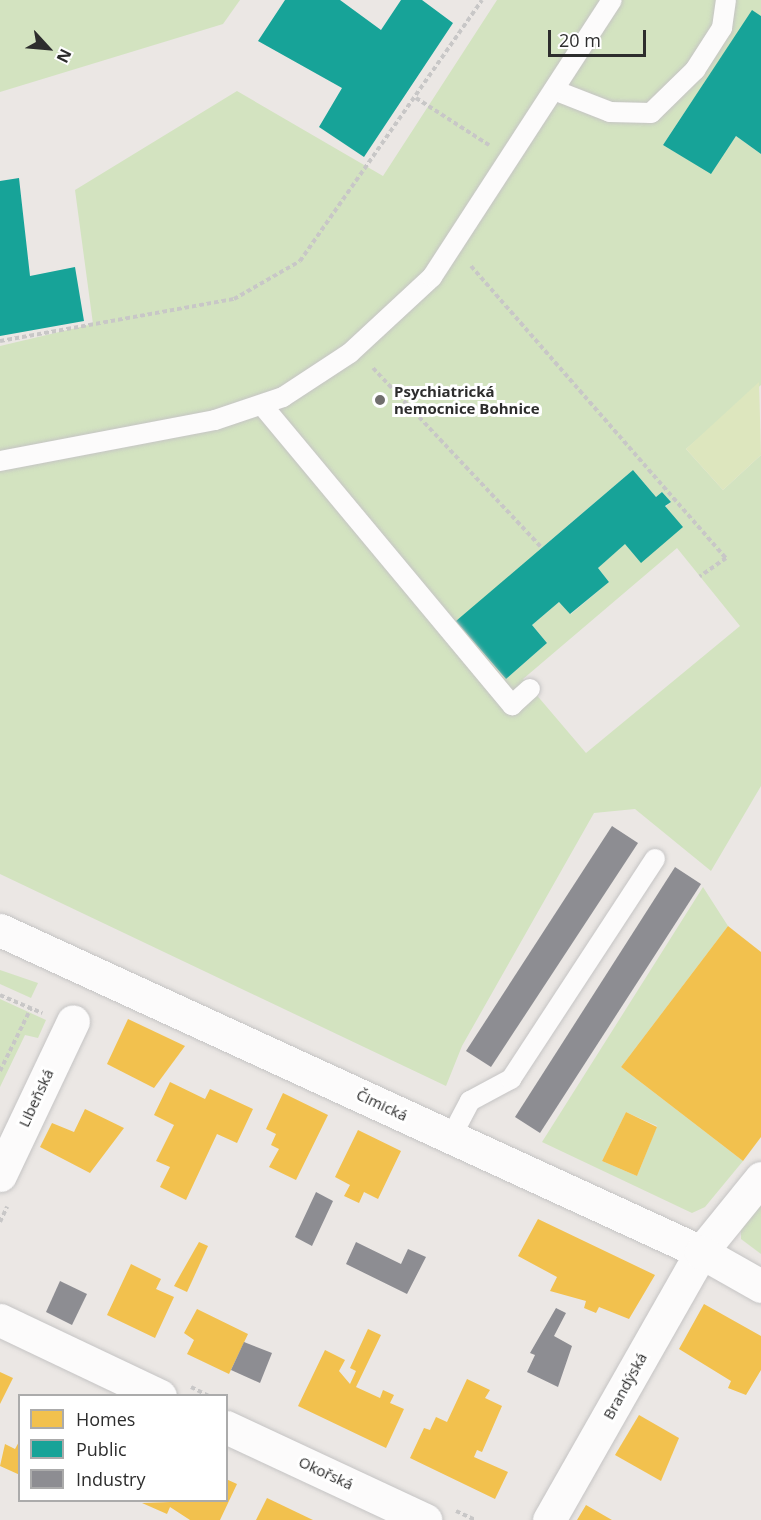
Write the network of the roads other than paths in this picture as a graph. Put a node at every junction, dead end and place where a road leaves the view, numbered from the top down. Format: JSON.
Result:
{"nodes":[{"id":1,"x":612,"y":0,"type":"edge"},
{"id":2,"x":726,"y":0,"type":"edge"},
{"id":3,"x":554,"y":90,"type":"junction"},
{"id":4,"x":262,"y":405,"type":"junction"},
{"id":5,"x":0,"y":461,"type":"edge"},
{"id":6,"x":530,"y":689,"type":"dead end"},
{"id":7,"x":655,"y":859,"type":"dead end"},
{"id":8,"x":0,"y":930,"type":"edge"},
{"id":9,"x":71,"y":1023,"type":"road end"},
{"id":10,"x":451,"y":1137,"type":"junction"},
{"id":11,"x":0,"y":1175,"type":"edge"},
{"id":12,"x":761,"y":1178,"type":"edge"},
{"id":13,"x":701,"y":1252,"type":"junction"},
{"id":14,"x":761,"y":1286,"type":"edge"},
{"id":15,"x":0,"y":1320,"type":"edge"},
{"id":16,"x":158,"y":1394,"type":"edge"},
{"id":17,"x":228,"y":1428,"type":"edge"},
{"id":18,"x":425,"y":1520,"type":"edge"},
{"id":19,"x":549,"y":1520,"type":"edge"}],
"edges":[{"from":1,"to":3,"type":"lane"},
{"from":2,"to":3,"type":"lane"},
{"from":3,"to":4,"type":"lane"},
{"from":4,"to":5,"type":"lane"},
{"from":4,"to":6,"type":"lane"},
{"from":7,"to":10,"type":"lane"},
{"from":8,"to":10,"type":"street","name":"Čimická"},
{"from":9,"to":11,"type":"street","name":"Libeňská"},
{"from":10,"to":13,"type":"street","name":"Čimická"},
{"from":12,"to":13,"type":"street","name":"Brandýská"},
{"from":13,"to":14,"type":"street","name":"Čimická"},
{"from":13,"to":19,"type":"street","name":"Brandýská"},
{"from":15,"to":16,"type":"street"},
{"from":17,"to":18,"type":"street","name":"Okořská"}]}
